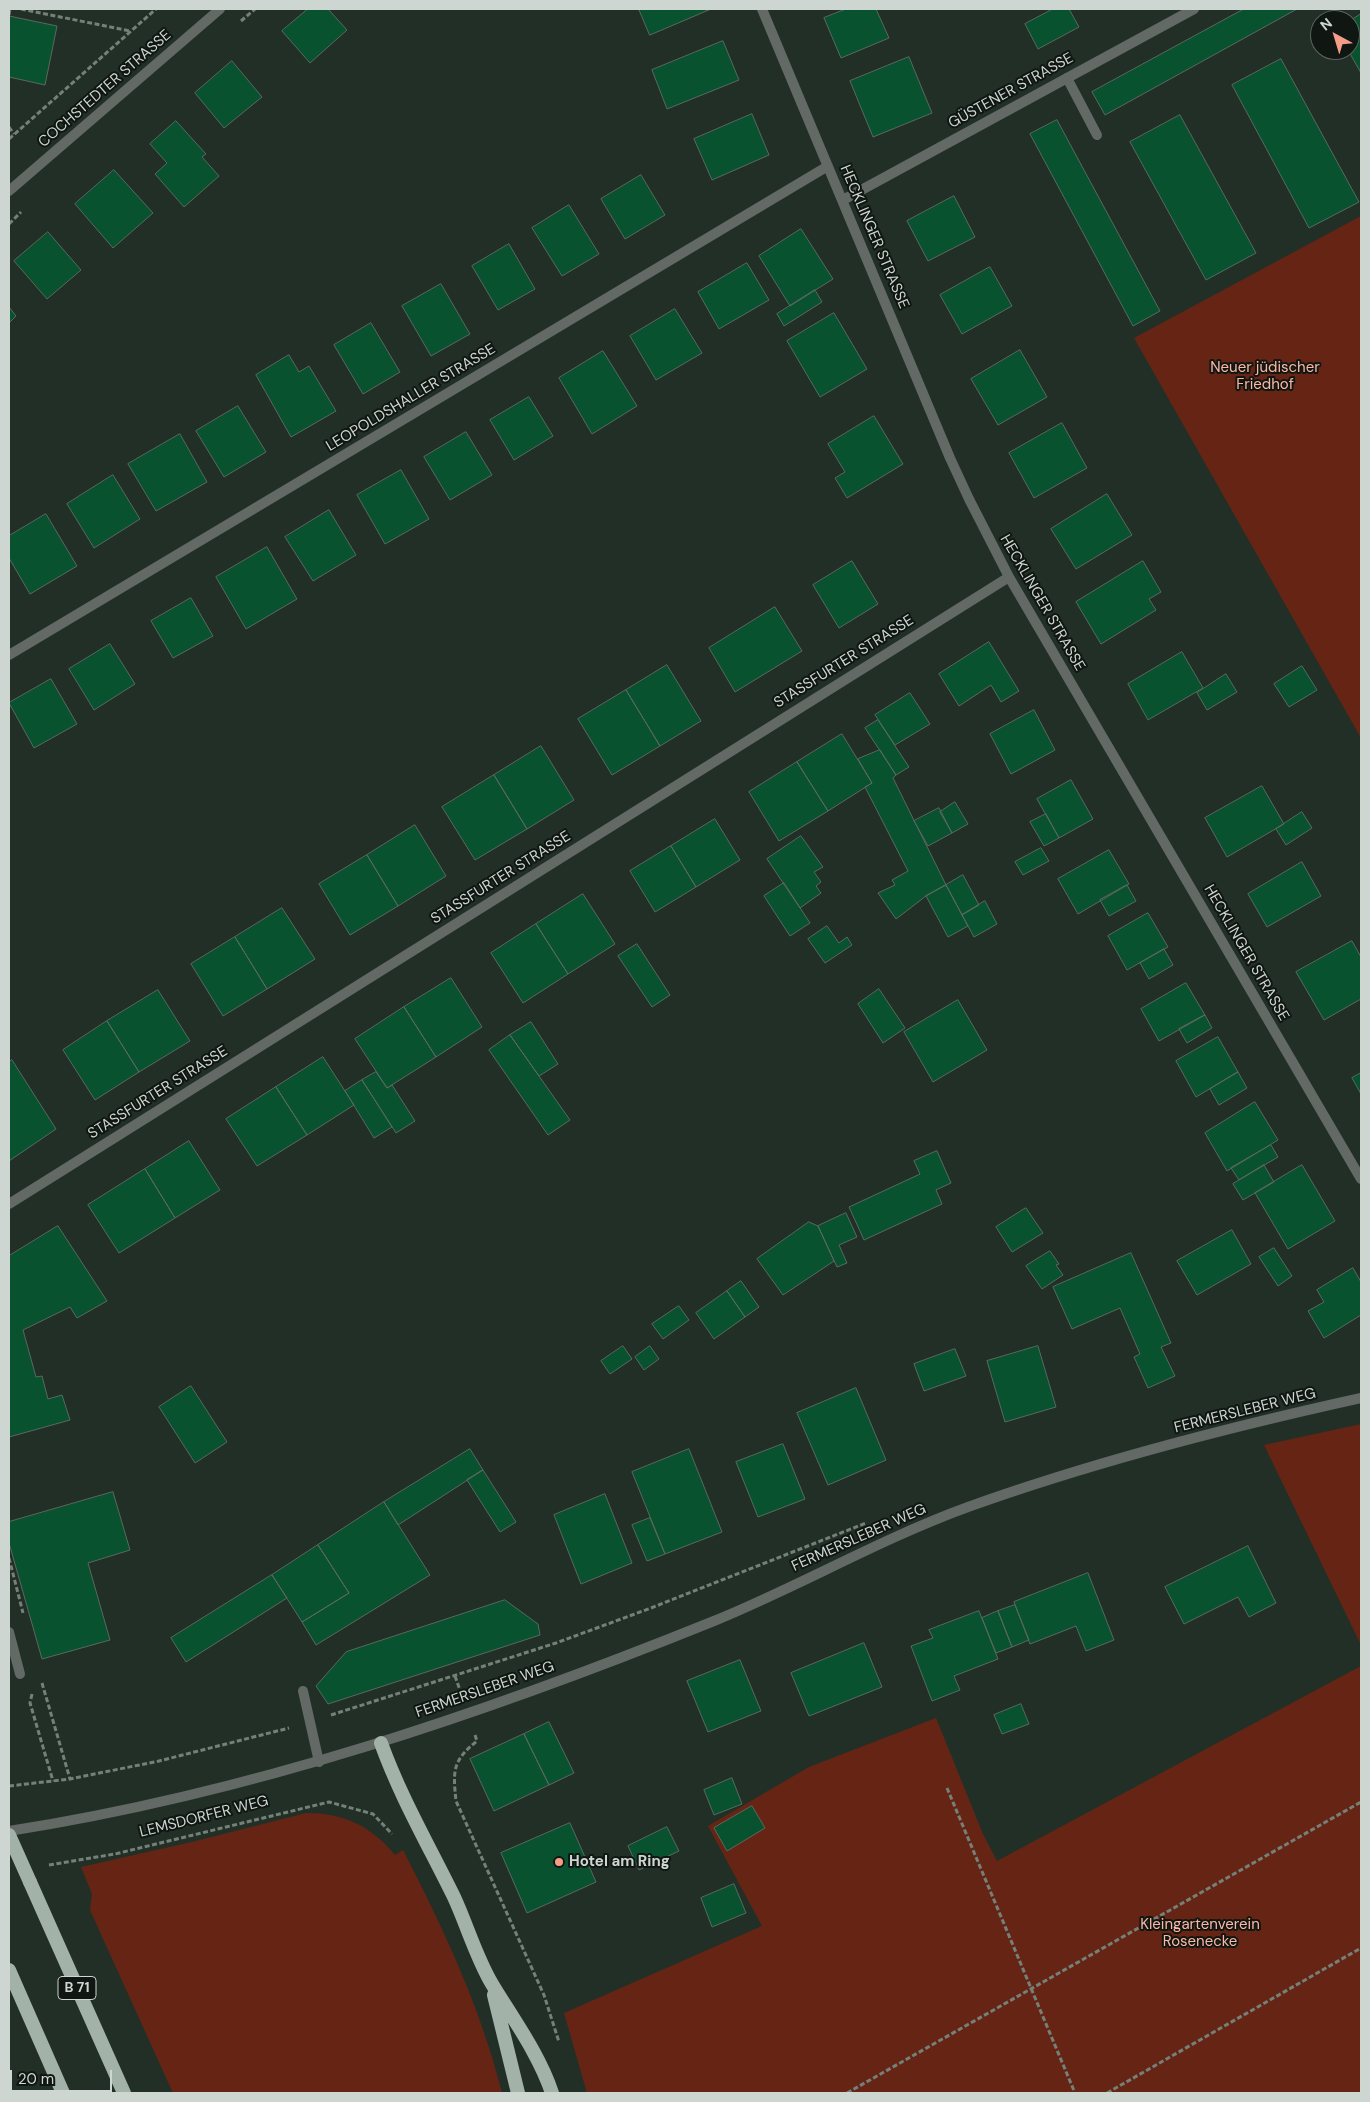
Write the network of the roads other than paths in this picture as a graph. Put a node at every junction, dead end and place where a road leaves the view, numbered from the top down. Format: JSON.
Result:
{"nodes":[{"id":1,"x":220,"y":9,"type":"edge"},
{"id":2,"x":762,"y":9,"type":"edge"},
{"id":3,"x":1194,"y":9,"type":"edge"},
{"id":4,"x":1067,"y":78,"type":"junction"},
{"id":5,"x":1097,"y":135,"type":"dead end"},
{"id":6,"x":828,"y":166,"type":"junction"},
{"id":7,"x":9,"y":191,"type":"edge"},
{"id":8,"x":843,"y":200,"type":"junction"},
{"id":9,"x":1009,"y":577,"type":"junction"},
{"id":10,"x":9,"y":655,"type":"edge"},
{"id":11,"x":1361,"y":1179,"type":"edge"},
{"id":12,"x":9,"y":1204,"type":"edge"},
{"id":13,"x":1361,"y":1398,"type":"edge"},
{"id":14,"x":9,"y":1632,"type":"edge"},
{"id":15,"x":20,"y":1674,"type":"road end"},
{"id":16,"x":303,"y":1691,"type":"dead end"},
{"id":17,"x":381,"y":1743,"type":"junction"},
{"id":18,"x":319,"y":1762,"type":"junction"},
{"id":19,"x":9,"y":1833,"type":"edge"},
{"id":20,"x":9,"y":1970,"type":"edge"},
{"id":21,"x":491,"y":1982,"type":"junction"},
{"id":22,"x":64,"y":2093,"type":"edge"},
{"id":23,"x":124,"y":2093,"type":"edge"},
{"id":24,"x":518,"y":2093,"type":"edge"},
{"id":25,"x":552,"y":2093,"type":"edge"}],
"edges":[{"from":1,"to":7,"type":"street","name":"COCHSTEDTER STRASSE"},
{"from":2,"to":6,"type":"street","name":"HECKLINGER STRASSE"},
{"from":3,"to":4,"type":"street","name":"GÜSTENER STRASSE"},
{"from":4,"to":5,"type":"street"},
{"from":4,"to":8,"type":"street","name":"GÜSTENER STRASSE"},
{"from":6,"to":8,"type":"street","name":"HECKLINGER STRASSE"},
{"from":6,"to":10,"type":"street","name":"LEOPOLDSHALLER STRASSE"},
{"from":8,"to":9,"type":"street","name":"HECKLINGER STRASSE"},
{"from":9,"to":11,"type":"street","name":"HECKLINGER STRASSE"},
{"from":9,"to":12,"type":"street","name":"STASSFURTER STRASSE"},
{"from":13,"to":17,"type":"street","name":"FERMERSLEBER WEG"},
{"from":14,"to":15,"type":"street"},
{"from":16,"to":18,"type":"street"},
{"from":17,"to":18,"type":"street","name":"LEMSDORFER WEG"},
{"from":17,"to":21,"type":"highway"},
{"from":18,"to":19,"type":"street","name":"LEMSDORFER WEG"},
{"from":19,"to":23,"type":"highway","number":"B 71","bridge":true},
{"from":20,"to":22,"type":"highway"},
{"from":21,"to":24,"type":"highway"},
{"from":21,"to":25,"type":"highway"}]}
